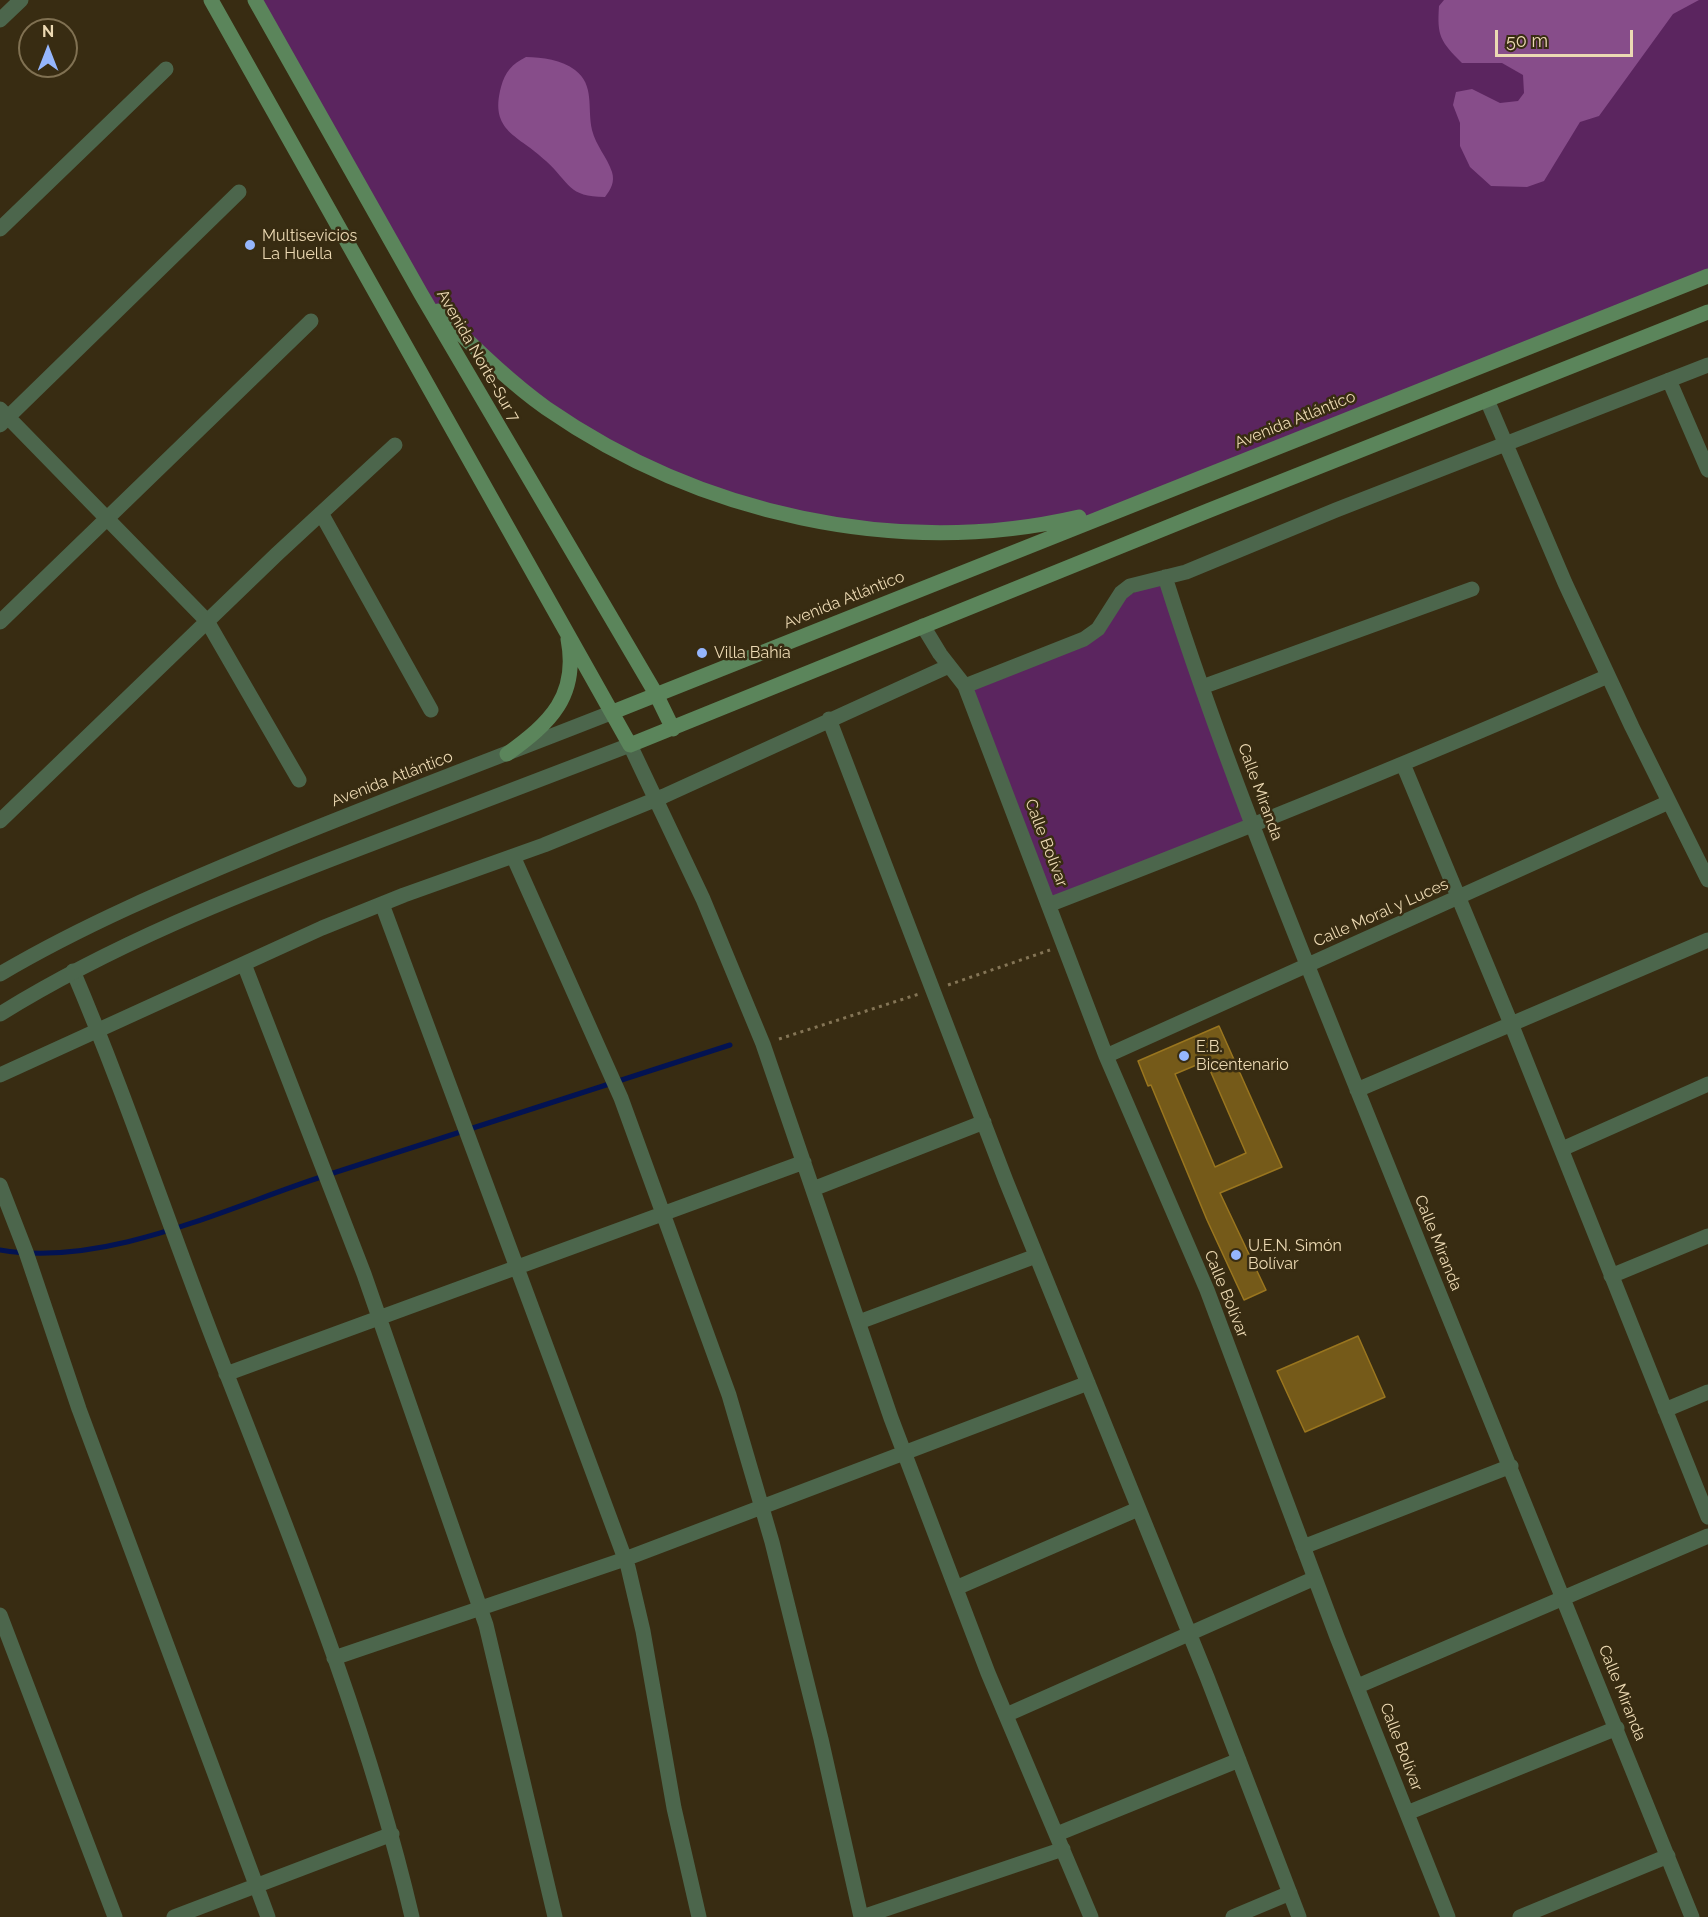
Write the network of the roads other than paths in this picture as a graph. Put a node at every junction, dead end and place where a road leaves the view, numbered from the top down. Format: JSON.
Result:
{"nodes":[{"id":1,"x":21,"y":0,"type":"edge"},
{"id":2,"x":212,"y":0,"type":"edge"},
{"id":3,"x":255,"y":0,"type":"edge"},
{"id":4,"x":0,"y":20,"type":"edge"},
{"id":5,"x":166,"y":69,"type":"dead end"},
{"id":6,"x":239,"y":192,"type":"dead end"},
{"id":7,"x":0,"y":229,"type":"edge"},
{"id":8,"x":1708,"y":276,"type":"edge"},
{"id":9,"x":421,"y":294,"type":"junction"},
{"id":10,"x":1708,"y":312,"type":"edge"},
{"id":11,"x":311,"y":321,"type":"dead end"},
{"id":12,"x":1708,"y":365,"type":"edge"},
{"id":13,"x":1669,"y":380,"type":"junction"},
{"id":14,"x":1487,"y":400,"type":"junction"},
{"id":15,"x":3,"y":417,"type":"edge"},
{"id":16,"x":1507,"y":443,"type":"junction"},
{"id":17,"x":395,"y":445,"type":"dead end"},
{"id":18,"x":1708,"y":470,"type":"edge"},
{"id":19,"x":1126,"y":507,"type":"junction"},
{"id":20,"x":321,"y":513,"type":"junction"},
{"id":21,"x":108,"y":518,"type":"junction"},
{"id":22,"x":1165,"y":577,"type":"junction"},
{"id":23,"x":1472,"y":589,"type":"dead end"},
{"id":24,"x":207,"y":621,"type":"junction"},
{"id":25,"x":0,"y":622,"type":"edge"},
{"id":26,"x":923,"y":626,"type":"junction"},
{"id":27,"x":567,"y":630,"type":"junction"},
{"id":28,"x":949,"y":666,"type":"junction"},
{"id":29,"x":1608,"y":676,"type":"junction"},
{"id":30,"x":965,"y":686,"type":"junction"},
{"id":31,"x":1202,"y":687,"type":"junction"},
{"id":32,"x":656,"y":694,"type":"junction"},
{"id":33,"x":431,"y":710,"type":"dead end"},
{"id":34,"x":613,"y":712,"type":"junction"},
{"id":35,"x":829,"y":719,"type":"junction"},
{"id":36,"x":673,"y":729,"type":"junction"},
{"id":37,"x":630,"y":746,"type":"junction"},
{"id":38,"x":507,"y":754,"type":"junction"},
{"id":39,"x":1404,"y":764,"type":"junction"},
{"id":40,"x":299,"y":780,"type":"dead end"},
{"id":41,"x":657,"y":799,"type":"junction"},
{"id":42,"x":1669,"y":802,"type":"junction"},
{"id":43,"x":1,"y":818,"type":"edge"},
{"id":44,"x":1253,"y":826,"type":"junction"},
{"id":45,"x":513,"y":856,"type":"junction"},
{"id":46,"x":1703,"y":859,"type":"edge"},
{"id":47,"x":1708,"y":880,"type":"edge"},
{"id":48,"x":1460,"y":898,"type":"junction"},
{"id":49,"x":382,"y":904,"type":"junction"},
{"id":50,"x":1051,"y":904,"type":"junction"},
{"id":51,"x":1708,"y":940,"type":"edge"},
{"id":52,"x":244,"y":964,"type":"junction"},
{"id":53,"x":1307,"y":965,"type":"junction"},
{"id":54,"x":73,"y":971,"type":"junction"},
{"id":55,"x":0,"y":975,"type":"edge"},
{"id":56,"x":0,"y":1014,"type":"edge"},
{"id":57,"x":1512,"y":1026,"type":"junction"},
{"id":58,"x":98,"y":1030,"type":"junction"},
{"id":59,"x":1106,"y":1056,"type":"junction"},
{"id":60,"x":0,"y":1075,"type":"edge"},
{"id":61,"x":1708,"y":1084,"type":"edge"},
{"id":62,"x":1357,"y":1090,"type":"junction"},
{"id":63,"x":984,"y":1122,"type":"junction"},
{"id":64,"x":1562,"y":1149,"type":"junction"},
{"id":65,"x":804,"y":1162,"type":"junction"},
{"id":66,"x":0,"y":1185,"type":"edge"},
{"id":67,"x":813,"y":1189,"type":"junction"},
{"id":68,"x":664,"y":1214,"type":"junction"},
{"id":69,"x":1708,"y":1236,"type":"edge"},
{"id":70,"x":1036,"y":1256,"type":"junction"},
{"id":71,"x":518,"y":1267,"type":"junction"},
{"id":72,"x":1611,"y":1276,"type":"junction"},
{"id":73,"x":380,"y":1319,"type":"junction"},
{"id":74,"x":859,"y":1322,"type":"junction"},
{"id":75,"x":226,"y":1374,"type":"junction"},
{"id":76,"x":1088,"y":1383,"type":"junction"},
{"id":77,"x":1708,"y":1392,"type":"edge"},
{"id":78,"x":1665,"y":1410,"type":"junction"},
{"id":79,"x":905,"y":1452,"type":"junction"},
{"id":80,"x":1511,"y":1466,"type":"junction"},
{"id":81,"x":762,"y":1508,"type":"junction"},
{"id":82,"x":1138,"y":1509,"type":"junction"},
{"id":83,"x":1708,"y":1517,"type":"edge"},
{"id":84,"x":1708,"y":1536,"type":"edge"},
{"id":85,"x":1303,"y":1547,"type":"junction"},
{"id":86,"x":625,"y":1558,"type":"junction"},
{"id":87,"x":1315,"y":1578,"type":"junction"},
{"id":88,"x":956,"y":1588,"type":"junction"},
{"id":89,"x":1564,"y":1596,"type":"junction"},
{"id":90,"x":481,"y":1610,"type":"junction"},
{"id":91,"x":0,"y":1615,"type":"edge"},
{"id":92,"x":1190,"y":1636,"type":"junction"},
{"id":93,"x":334,"y":1658,"type":"junction"},
{"id":94,"x":1358,"y":1686,"type":"junction"},
{"id":95,"x":1006,"y":1715,"type":"junction"},
{"id":96,"x":1617,"y":1728,"type":"junction"},
{"id":97,"x":1239,"y":1760,"type":"junction"},
{"id":98,"x":1407,"y":1813,"type":"junction"},
{"id":99,"x":392,"y":1834,"type":"junction"},
{"id":100,"x":1057,"y":1834,"type":"junction"},
{"id":101,"x":1063,"y":1849,"type":"junction"},
{"id":102,"x":1668,"y":1856,"type":"junction"},
{"id":103,"x":255,"y":1886,"type":"junction"},
{"id":104,"x":1290,"y":1893,"type":"junction"},
{"id":105,"x":115,"y":1917,"type":"edge"},
{"id":106,"x":174,"y":1917,"type":"edge"},
{"id":107,"x":268,"y":1917,"type":"edge"},
{"id":108,"x":412,"y":1917,"type":"edge"},
{"id":109,"x":555,"y":1917,"type":"edge"},
{"id":110,"x":699,"y":1917,"type":"edge"},
{"id":111,"x":861,"y":1917,"type":"edge"},
{"id":112,"x":1091,"y":1917,"type":"edge"},
{"id":113,"x":1233,"y":1917,"type":"edge"},
{"id":114,"x":1299,"y":1917,"type":"edge"},
{"id":115,"x":1448,"y":1917,"type":"edge"},
{"id":116,"x":1520,"y":1917,"type":"edge"},
{"id":117,"x":1692,"y":1917,"type":"edge"}],
"edges":[{"from":1,"to":4,"type":"street"},
{"from":2,"to":27,"type":"main road"},
{"from":3,"to":9,"type":"main road","name":"Avenida Norte-Sur 7"},
{"from":5,"to":7,"type":"street"},
{"from":6,"to":15,"type":"street"},
{"from":8,"to":19,"type":"main road","name":"Avenida Atlántico"},
{"from":9,"to":19,"type":"main road"},
{"from":9,"to":32,"type":"main road","name":"Avenida Norte-Sur 7"},
{"from":10,"to":14,"type":"main road"},
{"from":11,"to":21,"type":"street"},
{"from":12,"to":13,"type":"street"},
{"from":13,"to":16,"type":"street"},
{"from":13,"to":18,"type":"street"},
{"from":14,"to":16,"type":"street"},
{"from":14,"to":26,"type":"main road"},
{"from":15,"to":21,"type":"street"},
{"from":16,"to":22,"type":"street"},
{"from":16,"to":29,"type":"street"},
{"from":17,"to":20,"type":"street"},
{"from":19,"to":32,"type":"main road","name":"Avenida Atlántico"},
{"from":20,"to":24,"type":"street"},
{"from":20,"to":33,"type":"street"},
{"from":21,"to":24,"type":"street"},
{"from":21,"to":25,"type":"street"},
{"from":22,"to":30,"type":"street"},
{"from":22,"to":31,"type":"street","name":"Calle Miranda"},
{"from":23,"to":31,"type":"street"},
{"from":24,"to":40,"type":"street"},
{"from":24,"to":43,"type":"street"},
{"from":26,"to":28,"type":"street","name":"Calle Bolívar"},
{"from":26,"to":36,"type":"main road"},
{"from":27,"to":34,"type":"main road"},
{"from":27,"to":38,"type":"main road"},
{"from":28,"to":30,"type":"street","name":"Calle Bolívar"},
{"from":28,"to":35,"type":"street"},
{"from":29,"to":39,"type":"street"},
{"from":29,"to":42,"type":"street"},
{"from":30,"to":50,"type":"street","name":"Calle Bolívar"},
{"from":31,"to":44,"type":"street","name":"Calle Miranda"},
{"from":32,"to":34,"type":"main road","name":"Avenida Atlántico"},
{"from":32,"to":36,"type":"main road","name":"Avenida Norte-Sur 7"},
{"from":34,"to":37,"type":"main road"},
{"from":34,"to":38,"type":"street","name":"Avenida Atlántico"},
{"from":35,"to":41,"type":"street"},
{"from":35,"to":63,"type":"street"},
{"from":36,"to":37,"type":"main road"},
{"from":37,"to":41,"type":"street"},
{"from":37,"to":54,"type":"street"},
{"from":38,"to":55,"type":"street","name":"Avenida Atlántico"},
{"from":39,"to":44,"type":"street"},
{"from":39,"to":48,"type":"street"},
{"from":41,"to":45,"type":"street"},
{"from":41,"to":65,"type":"street"},
{"from":42,"to":46,"type":"street"},
{"from":42,"to":48,"type":"street","name":"Calle Moral y Luces"},
{"from":44,"to":50,"type":"street"},
{"from":44,"to":53,"type":"street","name":"Calle Miranda"},
{"from":45,"to":49,"type":"street"},
{"from":45,"to":68,"type":"street"},
{"from":46,"to":47,"type":"street"},
{"from":48,"to":53,"type":"street","name":"Calle Moral y Luces"},
{"from":48,"to":57,"type":"street"},
{"from":49,"to":52,"type":"street"},
{"from":49,"to":71,"type":"street"},
{"from":50,"to":59,"type":"street","name":"Calle Bolívar"},
{"from":51,"to":57,"type":"street"},
{"from":52,"to":58,"type":"street"},
{"from":52,"to":73,"type":"street"},
{"from":53,"to":59,"type":"street","name":"Calle Moral y Luces"},
{"from":53,"to":62,"type":"street","name":"Calle Miranda"},
{"from":54,"to":56,"type":"street"},
{"from":54,"to":58,"type":"street"},
{"from":57,"to":62,"type":"street"},
{"from":57,"to":64,"type":"street"},
{"from":58,"to":60,"type":"street"},
{"from":58,"to":75,"type":"street"},
{"from":59,"to":85,"type":"street","name":"Calle Bolívar"},
{"from":61,"to":64,"type":"street"},
{"from":62,"to":80,"type":"street","name":"Calle Miranda"},
{"from":63,"to":67,"type":"street"},
{"from":63,"to":70,"type":"street"},
{"from":64,"to":72,"type":"street"},
{"from":65,"to":67,"type":"street"},
{"from":65,"to":68,"type":"street"},
{"from":66,"to":103,"type":"street"},
{"from":67,"to":74,"type":"street"},
{"from":68,"to":71,"type":"street"},
{"from":68,"to":81,"type":"street"},
{"from":69,"to":72,"type":"street"},
{"from":70,"to":74,"type":"street"},
{"from":70,"to":76,"type":"street"},
{"from":71,"to":73,"type":"street"},
{"from":71,"to":86,"type":"street"},
{"from":72,"to":78,"type":"street"},
{"from":73,"to":75,"type":"street"},
{"from":73,"to":90,"type":"street"},
{"from":74,"to":79,"type":"street"},
{"from":75,"to":93,"type":"street"},
{"from":76,"to":79,"type":"street"},
{"from":76,"to":82,"type":"street"},
{"from":77,"to":78,"type":"street"},
{"from":78,"to":83,"type":"street"},
{"from":79,"to":81,"type":"street"},
{"from":79,"to":88,"type":"street"},
{"from":80,"to":85,"type":"street"},
{"from":80,"to":89,"type":"street","name":"Calle Miranda"},
{"from":81,"to":86,"type":"street"},
{"from":81,"to":111,"type":"street"},
{"from":82,"to":88,"type":"street"},
{"from":82,"to":92,"type":"street"},
{"from":84,"to":89,"type":"street"},
{"from":85,"to":87,"type":"street","name":"Calle Bolívar"},
{"from":86,"to":90,"type":"street"},
{"from":86,"to":110,"type":"street"},
{"from":87,"to":92,"type":"street"},
{"from":87,"to":94,"type":"street","name":"Calle Bolívar"},
{"from":88,"to":95,"type":"street"},
{"from":89,"to":94,"type":"street"},
{"from":89,"to":96,"type":"street","name":"Calle Miranda"},
{"from":90,"to":93,"type":"street"},
{"from":90,"to":109,"type":"street"},
{"from":91,"to":105,"type":"street"},
{"from":92,"to":95,"type":"street"},
{"from":92,"to":97,"type":"street"},
{"from":93,"to":99,"type":"street"},
{"from":94,"to":98,"type":"street","name":"Calle Bolívar"},
{"from":95,"to":100,"type":"street"},
{"from":96,"to":98,"type":"street"},
{"from":96,"to":102,"type":"street","name":"Calle Miranda"},
{"from":97,"to":100,"type":"street"},
{"from":97,"to":104,"type":"street"},
{"from":98,"to":115,"type":"street","name":"Calle Bolívar"},
{"from":99,"to":103,"type":"street"},
{"from":99,"to":108,"type":"street"},
{"from":100,"to":101,"type":"street"},
{"from":101,"to":111,"type":"street"},
{"from":101,"to":112,"type":"street"},
{"from":102,"to":116,"type":"street"},
{"from":102,"to":117,"type":"street","name":"Calle Miranda"},
{"from":103,"to":106,"type":"street"},
{"from":103,"to":107,"type":"street"},
{"from":104,"to":113,"type":"street"},
{"from":104,"to":114,"type":"street"}]}
